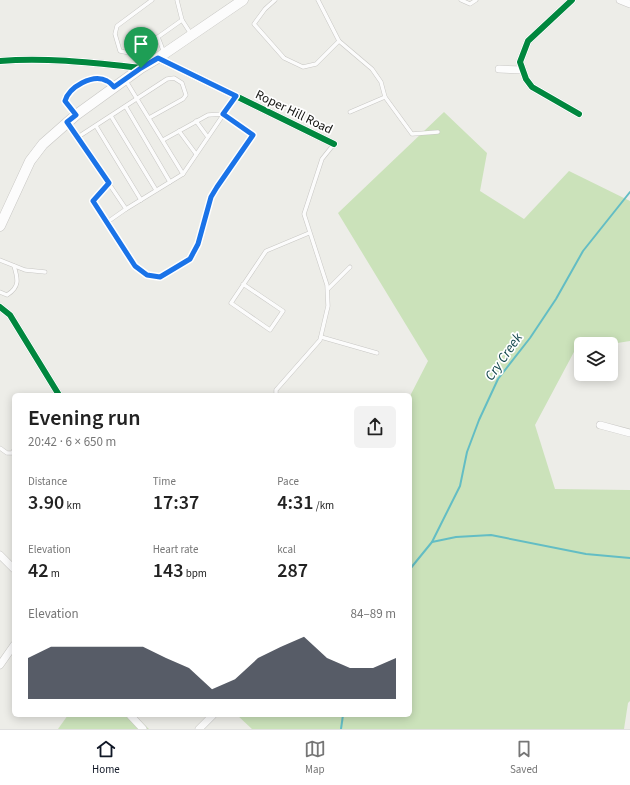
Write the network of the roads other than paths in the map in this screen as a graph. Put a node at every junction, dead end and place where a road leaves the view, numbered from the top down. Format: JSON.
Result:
{"nodes":[{"id":1,"x":152,"y":0,"type":"edge"},
{"id":2,"x":177,"y":0,"type":"edge"},
{"id":3,"x":243,"y":0,"type":"edge"},
{"id":4,"x":275,"y":0,"type":"edge"},
{"id":5,"x":318,"y":0,"type":"edge"},
{"id":6,"x":461,"y":0,"type":"edge"},
{"id":7,"x":476,"y":0,"type":"edge"},
{"id":8,"x":572,"y":0,"type":"edge"},
{"id":9,"x":620,"y":0,"type":"edge"},
{"id":10,"x":231,"y":3,"type":"edge"},
{"id":11,"x":630,"y":4,"type":"edge"},
{"id":12,"x":182,"y":20,"type":"junction"},
{"id":13,"x":192,"y":35,"type":"junction"},
{"id":14,"x":158,"y":37,"type":"junction"},
{"id":15,"x":339,"y":41,"type":"junction"},
{"id":16,"x":134,"y":54,"type":"junction"},
{"id":17,"x":161,"y":56,"type":"junction"},
{"id":18,"x":0,"y":62,"type":"edge"},
{"id":19,"x":141,"y":68,"type":"junction"},
{"id":20,"x":499,"y":69,"type":"dead end"},
{"id":21,"x":522,"y":70,"type":"junction"},
{"id":22,"x":125,"y":80,"type":"junction"},
{"id":23,"x":114,"y":87,"type":"junction"},
{"id":24,"x":236,"y":96,"type":"junction"},
{"id":25,"x":385,"y":97,"type":"junction"},
{"id":26,"x":137,"y":99,"type":"junction"},
{"id":27,"x":126,"y":107,"type":"junction"},
{"id":28,"x":350,"y":112,"type":"dead end"},
{"id":29,"x":223,"y":114,"type":"junction"},
{"id":30,"x":578,"y":114,"type":"dead end"},
{"id":31,"x":76,"y":115,"type":"junction"},
{"id":32,"x":111,"y":116,"type":"junction"},
{"id":33,"x":149,"y":118,"type":"junction"},
{"id":34,"x":67,"y":122,"type":"junction"},
{"id":35,"x":196,"y":122,"type":"junction"},
{"id":36,"x":96,"y":126,"type":"junction"},
{"id":37,"x":179,"y":131,"type":"junction"},
{"id":38,"x":438,"y":132,"type":"dead end"},
{"id":39,"x":208,"y":136,"type":"junction"},
{"id":40,"x":78,"y":137,"type":"junction"},
{"id":41,"x":162,"y":140,"type":"junction"},
{"id":42,"x":334,"y":144,"type":"joint"},
{"id":43,"x":196,"y":154,"type":"junction"},
{"id":44,"x":183,"y":174,"type":"junction"},
{"id":45,"x":170,"y":182,"type":"junction"},
{"id":46,"x":109,"y":183,"type":"junction"},
{"id":47,"x":156,"y":190,"type":"junction"},
{"id":48,"x":140,"y":200,"type":"junction"},
{"id":49,"x":126,"y":209,"type":"junction"},
{"id":50,"x":106,"y":223,"type":"junction"},
{"id":51,"x":0,"y":226,"type":"edge"},
{"id":52,"x":309,"y":233,"type":"junction"},
{"id":53,"x":0,"y":260,"type":"edge"},
{"id":54,"x":14,"y":266,"type":"junction"},
{"id":55,"x":350,"y":267,"type":"dead end"},
{"id":56,"x":45,"y":272,"type":"dead end"},
{"id":57,"x":243,"y":284,"type":"junction"},
{"id":58,"x":328,"y":289,"type":"junction"},
{"id":59,"x":0,"y":292,"type":"edge"},
{"id":60,"x":0,"y":307,"type":"edge"},
{"id":61,"x":321,"y":338,"type":"junction"},
{"id":62,"x":377,"y":353,"type":"dead end"},
{"id":63,"x":58,"y":393,"type":"edge"},
{"id":64,"x":276,"y":393,"type":"edge"},
{"id":65,"x":600,"y":425,"type":"dead end"},
{"id":66,"x":630,"y":433,"type":"edge"},
{"id":67,"x":0,"y":448,"type":"edge"},
{"id":68,"x":12,"y":453,"type":"edge"},
{"id":69,"x":0,"y":555,"type":"edge"},
{"id":70,"x":12,"y":567,"type":"edge"},
{"id":71,"x":12,"y":648,"type":"edge"},
{"id":72,"x":0,"y":664,"type":"edge"},
{"id":73,"x":132,"y":717,"type":"edge"},
{"id":74,"x":211,"y":717,"type":"edge"},
{"id":75,"x":143,"y":729,"type":"edge"},
{"id":76,"x":199,"y":729,"type":"edge"}],
"edges":[{"from":1,"to":16,"type":"lane"},
{"from":2,"to":12,"type":"lane"},
{"from":3,"to":10,"type":"main road"},
{"from":4,"to":15,"type":"lane"},
{"from":5,"to":15,"type":"lane"},
{"from":6,"to":7,"type":"lane"},
{"from":8,"to":21,"type":"street"},
{"from":9,"to":11,"type":"street"},
{"from":10,"to":13,"type":"main road"},
{"from":12,"to":13,"type":"lane"},
{"from":12,"to":14,"type":"lane"},
{"from":13,"to":17,"type":"main road"},
{"from":14,"to":16,"type":"lane"},
{"from":14,"to":17,"type":"lane"},
{"from":15,"to":25,"type":"lane"},
{"from":16,"to":19,"type":"lane"},
{"from":17,"to":19,"type":"main road"},
{"from":17,"to":24,"type":"street","name":"Roper Hill Road"},
{"from":18,"to":19,"type":"street"},
{"from":19,"to":22,"type":"main road"},
{"from":20,"to":21,"type":"street"},
{"from":21,"to":30,"type":"street"},
{"from":22,"to":23,"type":"main road"},
{"from":22,"to":26,"type":"lane"},
{"from":23,"to":31,"type":"main road"},
{"from":23,"to":31,"type":"lane"},
{"from":24,"to":29,"type":"lane"},
{"from":24,"to":42,"type":"street","name":"Roper Hill Road"},
{"from":25,"to":28,"type":"lane"},
{"from":25,"to":38,"type":"lane"},
{"from":26,"to":27,"type":"lane"},
{"from":26,"to":33,"type":"lane"},
{"from":26,"to":33,"type":"lane"},
{"from":27,"to":32,"type":"lane"},
{"from":27,"to":45,"type":"lane"},
{"from":29,"to":35,"type":"lane"},
{"from":29,"to":39,"type":"lane"},
{"from":29,"to":50,"type":"lane"},
{"from":31,"to":34,"type":"main road"},
{"from":32,"to":36,"type":"lane"},
{"from":32,"to":47,"type":"lane"},
{"from":33,"to":41,"type":"lane"},
{"from":34,"to":40,"type":"lane"},
{"from":34,"to":51,"type":"main road"},
{"from":35,"to":37,"type":"lane"},
{"from":35,"to":39,"type":"lane"},
{"from":36,"to":40,"type":"lane"},
{"from":36,"to":48,"type":"lane"},
{"from":37,"to":41,"type":"lane"},
{"from":37,"to":43,"type":"lane"},
{"from":39,"to":43,"type":"lane"},
{"from":40,"to":46,"type":"lane"},
{"from":41,"to":44,"type":"lane"},
{"from":42,"to":52,"type":"lane","name":"Roper Hill Road"},
{"from":43,"to":44,"type":"lane"},
{"from":44,"to":45,"type":"lane"},
{"from":45,"to":47,"type":"lane"},
{"from":46,"to":49,"type":"lane"},
{"from":46,"to":50,"type":"lane"},
{"from":47,"to":48,"type":"lane"},
{"from":48,"to":49,"type":"lane"},
{"from":49,"to":50,"type":"lane"},
{"from":52,"to":57,"type":"lane"},
{"from":52,"to":58,"type":"lane","name":"Roper Hill Road"},
{"from":53,"to":54,"type":"lane"},
{"from":54,"to":56,"type":"lane"},
{"from":54,"to":59,"type":"lane"},
{"from":55,"to":58,"type":"lane"},
{"from":57,"to":57,"type":"lane"},
{"from":58,"to":61,"type":"lane","name":"Roper Hill Road"},
{"from":60,"to":63,"type":"street"},
{"from":61,"to":62,"type":"lane"},
{"from":61,"to":64,"type":"lane","name":"Roper Hill Road"},
{"from":65,"to":66,"type":"street"},
{"from":67,"to":68,"type":"lane"},
{"from":69,"to":70,"type":"street"},
{"from":71,"to":72,"type":"street"},
{"from":73,"to":75,"type":"street"},
{"from":74,"to":76,"type":"street"}]}
